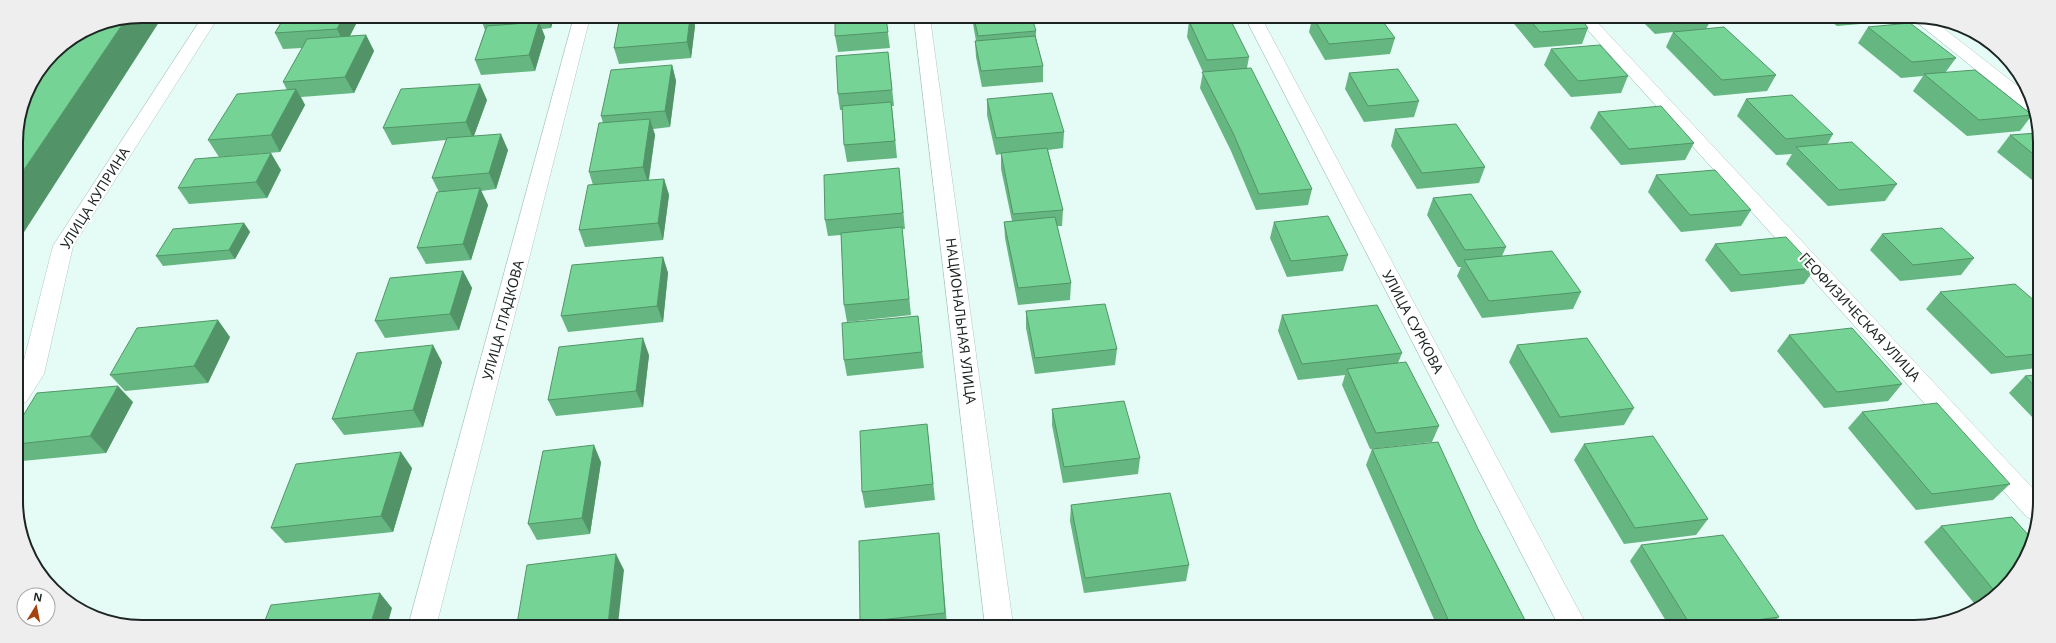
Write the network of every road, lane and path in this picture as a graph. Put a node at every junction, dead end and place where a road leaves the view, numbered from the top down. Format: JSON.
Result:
{"nodes":[{"id":1,"x":206,"y":23,"type":"edge"},
{"id":2,"x":580,"y":23,"type":"edge"},
{"id":3,"x":923,"y":23,"type":"edge"},
{"id":4,"x":1256,"y":23,"type":"edge"},
{"id":5,"x":1589,"y":23,"type":"edge"},
{"id":6,"x":1927,"y":24,"type":"edge"},
{"id":7,"x":2026,"y":101,"type":"edge"},
{"id":8,"x":23,"y":388,"type":"edge"},
{"id":9,"x":2033,"y":505,"type":"edge"},
{"id":10,"x":424,"y":620,"type":"edge"},
{"id":11,"x":998,"y":620,"type":"edge"},
{"id":12,"x":1570,"y":620,"type":"edge"}],
"edges":[{"from":1,"to":8,"type":"street","name":"УЛИЦА КУПРИНА"},
{"from":2,"to":10,"type":"street","name":"УЛИЦА ГЛАДКОВА"},
{"from":3,"to":11,"type":"street","name":"НАЦИОНАЛЬНАЯ УЛИЦА"},
{"from":4,"to":12,"type":"street","name":"УЛИЦА СУРКОВА"},
{"from":5,"to":9,"type":"street","name":"ГЕОФИЗИЧЕСКАЯ УЛИЦА"},
{"from":6,"to":7,"type":"street"}]}
